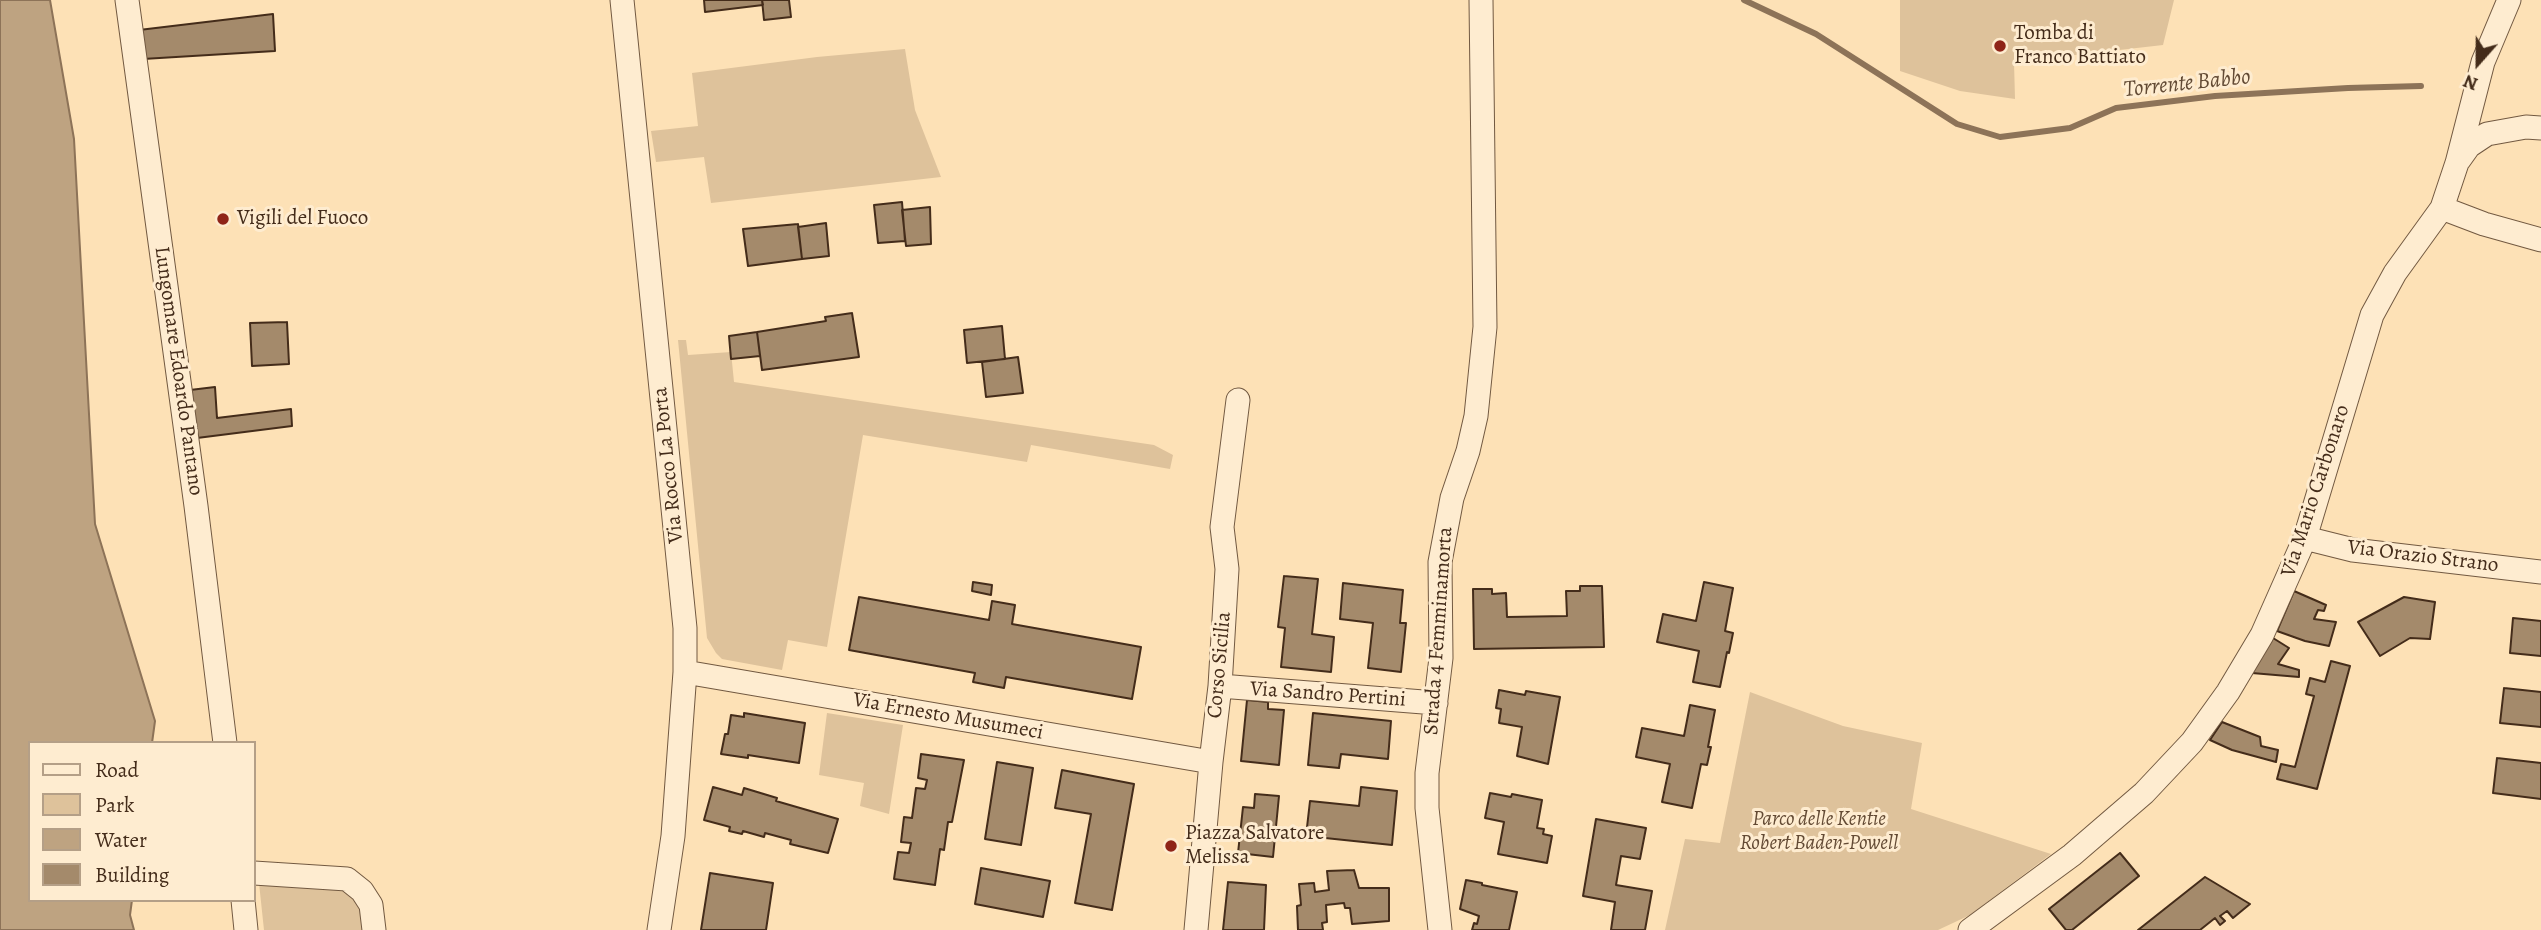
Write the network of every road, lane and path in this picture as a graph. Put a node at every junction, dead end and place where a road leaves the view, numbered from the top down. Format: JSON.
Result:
{"nodes":[{"id":1,"x":127,"y":0,"type":"edge"},
{"id":2,"x":622,"y":0,"type":"edge"},
{"id":3,"x":1480,"y":0,"type":"edge"},
{"id":4,"x":2495,"y":0,"type":"edge"},
{"id":5,"x":2508,"y":0,"type":"edge"},
{"id":6,"x":2483,"y":62,"type":"junction"},
{"id":7,"x":2541,"y":128,"type":"edge"},
{"id":8,"x":2457,"y":163,"type":"junction"},
{"id":9,"x":2442,"y":208,"type":"junction"},
{"id":10,"x":2541,"y":240,"type":"edge"},
{"id":11,"x":1238,"y":400,"type":"dead end"},
{"id":12,"x":2305,"y":538,"type":"junction"},
{"id":13,"x":2541,"y":572,"type":"edge"},
{"id":14,"x":685,"y":672,"type":"junction"},
{"id":15,"x":1220,"y":686,"type":"junction"},
{"id":16,"x":1436,"y":703,"type":"junction"},
{"id":17,"x":225,"y":741,"type":"edge"},
{"id":18,"x":1210,"y":762,"type":"junction"},
{"id":19,"x":256,"y":873,"type":"edge"},
{"id":20,"x":243,"y":902,"type":"edge"},
{"id":21,"x":1979,"y":927,"type":"edge"},
{"id":22,"x":246,"y":930,"type":"edge"},
{"id":23,"x":373,"y":930,"type":"edge"},
{"id":24,"x":659,"y":930,"type":"edge"},
{"id":25,"x":1196,"y":930,"type":"edge"},
{"id":26,"x":1440,"y":930,"type":"edge"}],
"edges":[{"from":1,"to":17,"type":"street","name":"Lungomare Edoardo Pantano"},
{"from":2,"to":14,"type":"street","name":"Via Rocco La Porta"},
{"from":3,"to":16,"type":"street","name":"Strada 4 Femminamorta"},
{"from":4,"to":6,"type":"street"},
{"from":5,"to":6,"type":"street","name":"Via Mario Carbonaro"},
{"from":6,"to":8,"type":"street","name":"Via Mario Carbonaro"},
{"from":7,"to":8,"type":"street"},
{"from":8,"to":9,"type":"street","name":"Via Mario Carbonaro"},
{"from":9,"to":10,"type":"street"},
{"from":9,"to":12,"type":"street","name":"Via Mario Carbonaro"},
{"from":11,"to":15,"type":"street","name":"Corso Sicilia"},
{"from":12,"to":13,"type":"street","name":"Via Orazio Strano"},
{"from":12,"to":21,"type":"street","name":"Via Mario Carbonaro"},
{"from":14,"to":18,"type":"street","name":"Via Ernesto Musumeci"},
{"from":14,"to":24,"type":"street","name":"Via Rocco La Porta"},
{"from":15,"to":16,"type":"street","name":"Via Sandro Pertini"},
{"from":15,"to":18,"type":"street","name":"Corso Sicilia"},
{"from":16,"to":26,"type":"street","name":"Strada 4 Femminamorta"},
{"from":18,"to":25,"type":"street","name":"Corso Sicilia"},
{"from":19,"to":23,"type":"street"},
{"from":20,"to":22,"type":"street"}]}
